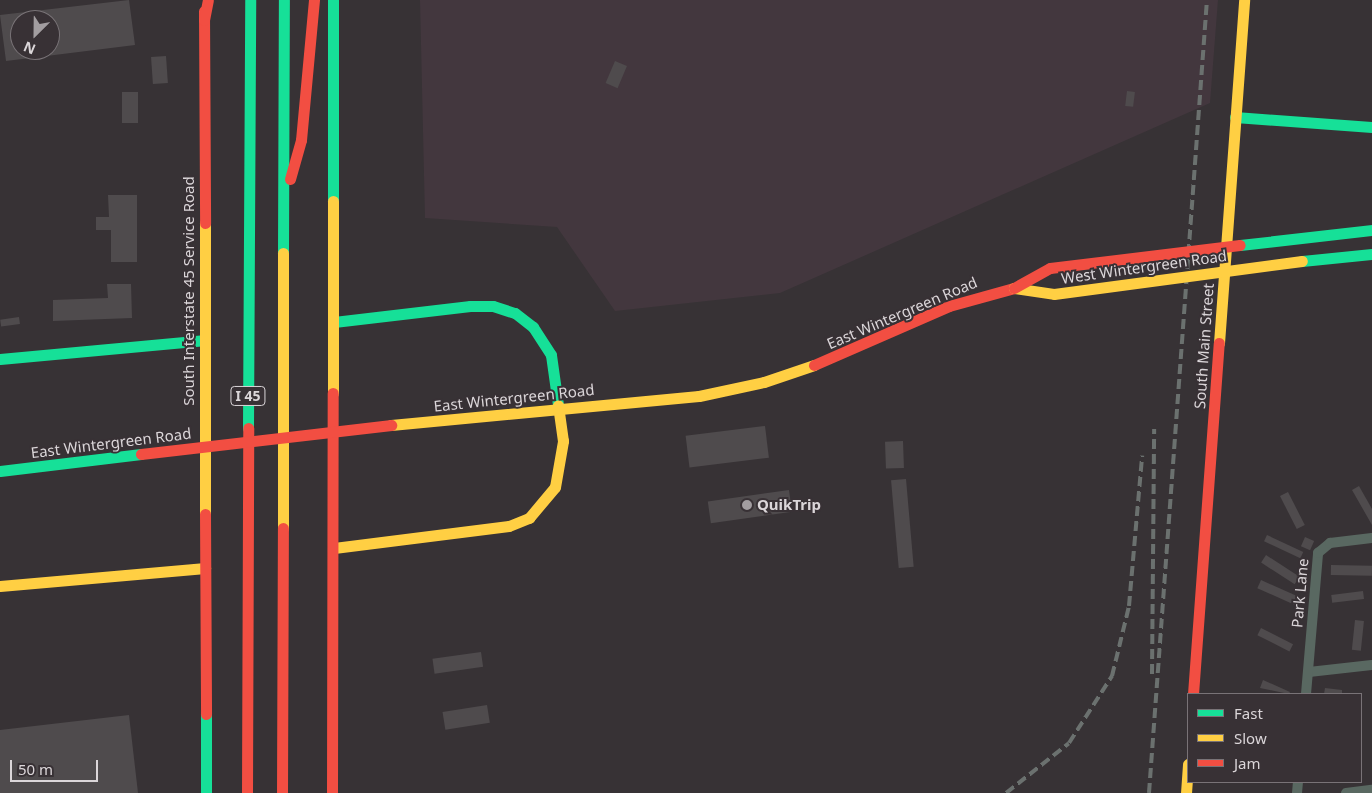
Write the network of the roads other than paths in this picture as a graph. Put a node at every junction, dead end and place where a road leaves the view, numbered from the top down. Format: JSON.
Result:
{"nodes":[{"id":1,"x":204,"y":0,"type":"edge"},
{"id":2,"x":208,"y":0,"type":"edge"},
{"id":3,"x":250,"y":0,"type":"edge"},
{"id":4,"x":284,"y":0,"type":"edge"},
{"id":5,"x":314,"y":0,"type":"edge"},
{"id":6,"x":333,"y":0,"type":"edge"},
{"id":7,"x":1244,"y":0,"type":"edge"},
{"id":8,"x":204,"y":20,"type":"junction"},
{"id":9,"x":1235,"y":117,"type":"junction"},
{"id":10,"x":1372,"y":127,"type":"edge"},
{"id":11,"x":284,"y":200,"type":"junction"},
{"id":12,"x":1372,"y":230,"type":"edge"},
{"id":13,"x":1372,"y":254,"type":"edge"},
{"id":14,"x":1014,"y":288,"type":"junction"},
{"id":15,"x":334,"y":322,"type":"junction"},
{"id":16,"x":203,"y":340,"type":"junction"},
{"id":17,"x":0,"y":359,"type":"edge"},
{"id":18,"x":561,"y":410,"type":"junction"},
{"id":19,"x":0,"y":472,"type":"edge"},
{"id":20,"x":1372,"y":538,"type":"edge"},
{"id":21,"x":334,"y":548,"type":"junction"},
{"id":22,"x":205,"y":568,"type":"junction"},
{"id":23,"x":0,"y":586,"type":"edge"},
{"id":24,"x":1372,"y":665,"type":"edge"},
{"id":25,"x":1309,"y":672,"type":"junction"},
{"id":26,"x":1193,"y":693,"type":"edge"},
{"id":27,"x":1306,"y":693,"type":"edge"},
{"id":28,"x":1187,"y":778,"type":"edge"},
{"id":29,"x":1372,"y":790,"type":"edge"},
{"id":30,"x":206,"y":793,"type":"edge"},
{"id":31,"x":247,"y":793,"type":"edge"},
{"id":32,"x":282,"y":793,"type":"edge"},
{"id":33,"x":332,"y":793,"type":"edge"},
{"id":34,"x":1186,"y":793,"type":"edge"},
{"id":35,"x":1346,"y":793,"type":"edge"}],
"edges":[{"from":1,"to":8,"type":"main road","name":"South Interstate 45 Service Road"},
{"from":2,"to":8,"type":"main road"},
{"from":3,"to":31,"type":"main road","number":"I 45"},
{"from":4,"to":11,"type":"main road","number":"I 45"},
{"from":5,"to":11,"type":"main road"},
{"from":6,"to":15,"type":"main road"},
{"from":7,"to":9,"type":"main road","name":"South Main Street"},
{"from":8,"to":16,"type":"main road","name":"South Interstate 45 Service Road"},
{"from":9,"to":10,"type":"main road"},
{"from":9,"to":26,"type":"main road","name":"South Main Street"},
{"from":11,"to":32,"type":"main road","number":"I 45"},
{"from":12,"to":14,"type":"main road","name":"West Wintergreen Road","bridge":true},
{"from":13,"to":14,"type":"main road","name":"West Wintergreen Road","bridge":true},
{"from":14,"to":18,"type":"main road","name":"East Wintergreen Road"},
{"from":15,"to":18,"type":"main road"},
{"from":15,"to":21,"type":"main road"},
{"from":16,"to":17,"type":"main road"},
{"from":16,"to":22,"type":"main road","name":"South Interstate 45 Service Road"},
{"from":18,"to":19,"type":"main road","name":"East Wintergreen Road","bridge":true},
{"from":18,"to":21,"type":"main road"},
{"from":20,"to":25,"type":"street","name":"Park Lane"},
{"from":21,"to":33,"type":"main road"},
{"from":22,"to":23,"type":"main road"},
{"from":22,"to":30,"type":"main road","name":"South Interstate 45 Service Road"},
{"from":24,"to":25,"type":"street"},
{"from":25,"to":27,"type":"street","name":"Park Lane"},
{"from":28,"to":34,"type":"main road"},
{"from":29,"to":35,"type":"street"}]}
